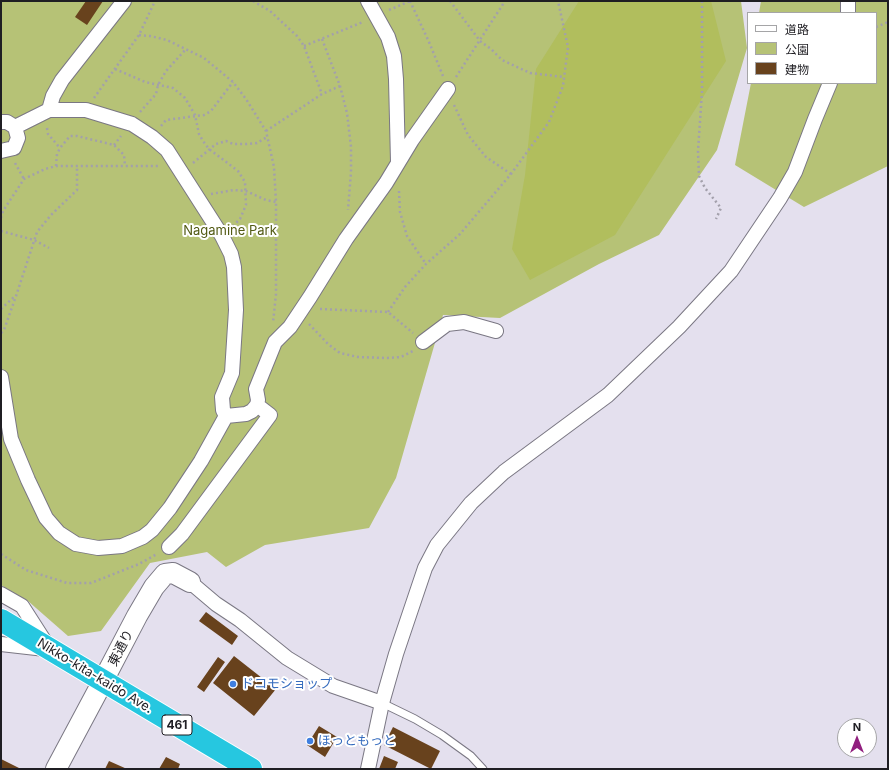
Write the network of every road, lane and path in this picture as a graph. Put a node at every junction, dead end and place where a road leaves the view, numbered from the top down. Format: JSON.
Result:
{"nodes":[{"id":1,"x":124,"y":1,"type":"edge"},
{"id":2,"x":155,"y":1,"type":"edge"},
{"id":3,"x":253,"y":1,"type":"edge"},
{"id":4,"x":368,"y":1,"type":"edge"},
{"id":5,"x":411,"y":1,"type":"edge"},
{"id":6,"x":450,"y":1,"type":"edge"},
{"id":7,"x":505,"y":1,"type":"edge"},
{"id":8,"x":558,"y":1,"type":"edge"},
{"id":9,"x":702,"y":1,"type":"edge"},
{"id":10,"x":848,"y":1,"type":"edge"},
{"id":11,"x":848,"y":12,"type":"edge"},
{"id":12,"x":376,"y":16,"type":"junction"},
{"id":13,"x":888,"y":22,"type":"edge"},
{"id":14,"x":877,"y":27,"type":"edge"},
{"id":15,"x":138,"y":35,"type":"junction"},
{"id":16,"x":322,"y":39,"type":"junction"},
{"id":17,"x":480,"y":41,"type":"junction"},
{"id":18,"x":304,"y":46,"type":"junction"},
{"id":19,"x":186,"y":49,"type":"junction"},
{"id":20,"x":115,"y":69,"type":"junction"},
{"id":21,"x":564,"y":77,"type":"junction"},
{"id":22,"x":233,"y":82,"type":"junction"},
{"id":23,"x":830,"y":84,"type":"edge"},
{"id":24,"x":158,"y":85,"type":"junction"},
{"id":25,"x":340,"y":86,"type":"junction"},
{"id":26,"x":448,"y":89,"type":"joint"},
{"id":27,"x":322,"y":94,"type":"junction"},
{"id":28,"x":86,"y":110,"type":"junction"},
{"id":29,"x":46,"y":112,"type":"junction"},
{"id":30,"x":195,"y":116,"type":"junction"},
{"id":31,"x":1,"y":122,"type":"edge"},
{"id":32,"x":132,"y":124,"type":"junction"},
{"id":33,"x":15,"y":127,"type":"junction"},
{"id":34,"x":266,"y":131,"type":"junction"},
{"id":35,"x":152,"y":137,"type":"junction"},
{"id":36,"x":268,"y":137,"type":"junction"},
{"id":37,"x":114,"y":145,"type":"junction"},
{"id":38,"x":60,"y":148,"type":"junction"},
{"id":39,"x":209,"y":149,"type":"junction"},
{"id":40,"x":1,"y":151,"type":"edge"},
{"id":41,"x":398,"y":162,"type":"junction"},
{"id":42,"x":56,"y":166,"type":"junction"},
{"id":43,"x":77,"y":166,"type":"junction"},
{"id":44,"x":125,"y":166,"type":"junction"},
{"id":45,"x":179,"y":169,"type":"junction"},
{"id":46,"x":246,"y":191,"type":"junction"},
{"id":47,"x":197,"y":197,"type":"junction"},
{"id":48,"x":276,"y":202,"type":"junction"},
{"id":49,"x":1,"y":218,"type":"edge"},
{"id":50,"x":716,"y":219,"type":"dead end"},
{"id":51,"x":1,"y":231,"type":"edge"},
{"id":52,"x":222,"y":236,"type":"junction"},
{"id":53,"x":346,"y":238,"type":"junction"},
{"id":54,"x":34,"y":240,"type":"junction"},
{"id":55,"x":49,"y":248,"type":"dead end"},
{"id":56,"x":426,"y":264,"type":"junction"},
{"id":57,"x":16,"y":296,"type":"junction"},
{"id":58,"x":1,"y":309,"type":"edge"},
{"id":59,"x":300,"y":312,"type":"junction"},
{"id":60,"x":388,"y":312,"type":"junction"},
{"id":61,"x":496,"y":331,"type":"dead end"},
{"id":62,"x":1,"y":333,"type":"edge"},
{"id":63,"x":275,"y":342,"type":"junction"},
{"id":64,"x":423,"y":342,"type":"junction"},
{"id":65,"x":1,"y":377,"type":"edge"},
{"id":66,"x":257,"y":405,"type":"junction"},
{"id":67,"x":226,"y":416,"type":"junction"},
{"id":68,"x":169,"y":547,"type":"joint"},
{"id":69,"x":1,"y":554,"type":"edge"},
{"id":70,"x":190,"y":582,"type":"joint"},
{"id":71,"x":1,"y":594,"type":"edge"},
{"id":72,"x":1,"y":620,"type":"edge"},
{"id":73,"x":1,"y":644,"type":"edge"},
{"id":74,"x":51,"y":650,"type":"junction"},
{"id":75,"x":103,"y":681,"type":"junction"},
{"id":76,"x":382,"y":703,"type":"junction"},
{"id":77,"x":56,"y":769,"type":"edge"},
{"id":78,"x":251,"y":769,"type":"edge"},
{"id":79,"x":368,"y":769,"type":"edge"},
{"id":80,"x":483,"y":769,"type":"edge"}],
"edges":[{"from":1,"to":29,"type":"street"},
{"from":2,"to":15,"type":"path"},
{"from":3,"to":18,"type":"path"},
{"from":4,"to":12,"type":"street"},
{"from":5,"to":12,"type":"path"},
{"from":6,"to":17,"type":"path"},
{"from":7,"to":17,"type":"path"},
{"from":8,"to":21,"type":"path"},
{"from":9,"to":50,"type":"path"},
{"from":10,"to":11,"type":"street"},
{"from":12,"to":16,"type":"path"},
{"from":12,"to":41,"type":"street"},
{"from":13,"to":14,"type":"path"},
{"from":15,"to":19,"type":"path"},
{"from":15,"to":20,"type":"path"},
{"from":16,"to":18,"type":"path"},
{"from":16,"to":25,"type":"path"},
{"from":17,"to":21,"type":"path"},
{"from":17,"to":26,"type":"path"},
{"from":18,"to":27,"type":"path"},
{"from":19,"to":22,"type":"path"},
{"from":19,"to":24,"type":"path"},
{"from":20,"to":24,"type":"path"},
{"from":20,"to":28,"type":"path"},
{"from":21,"to":56,"type":"path"},
{"from":22,"to":30,"type":"path"},
{"from":22,"to":34,"type":"path"},
{"from":23,"to":76,"type":"street"},
{"from":24,"to":30,"type":"path"},
{"from":24,"to":32,"type":"path"},
{"from":25,"to":27,"type":"path"},
{"from":25,"to":53,"type":"path"},
{"from":26,"to":41,"type":"street"},
{"from":27,"to":34,"type":"path"},
{"from":28,"to":29,"type":"street"},
{"from":28,"to":32,"type":"street"},
{"from":29,"to":33,"type":"street"},
{"from":29,"to":38,"type":"path"},
{"from":30,"to":35,"type":"path"},
{"from":30,"to":39,"type":"path"},
{"from":31,"to":33,"type":"street"},
{"from":32,"to":35,"type":"street"},
{"from":32,"to":37,"type":"path"},
{"from":33,"to":40,"type":"street"},
{"from":34,"to":36,"type":"path"},
{"from":35,"to":45,"type":"street"},
{"from":36,"to":39,"type":"path"},
{"from":36,"to":48,"type":"path"},
{"from":37,"to":38,"type":"path"},
{"from":37,"to":44,"type":"path"},
{"from":38,"to":42,"type":"path"},
{"from":39,"to":45,"type":"path"},
{"from":39,"to":46,"type":"path"},
{"from":41,"to":53,"type":"street"},
{"from":41,"to":56,"type":"path"},
{"from":42,"to":43,"type":"path"},
{"from":42,"to":49,"type":"path"},
{"from":43,"to":44,"type":"path"},
{"from":43,"to":54,"type":"path"},
{"from":44,"to":45,"type":"path"},
{"from":45,"to":47,"type":"street"},
{"from":46,"to":47,"type":"path"},
{"from":46,"to":48,"type":"path"},
{"from":46,"to":52,"type":"path"},
{"from":47,"to":52,"type":"street"},
{"from":48,"to":63,"type":"path"},
{"from":51,"to":54,"type":"path"},
{"from":52,"to":67,"type":"street"},
{"from":53,"to":59,"type":"street"},
{"from":54,"to":55,"type":"path"},
{"from":54,"to":57,"type":"path"},
{"from":56,"to":60,"type":"path"},
{"from":57,"to":58,"type":"path"},
{"from":57,"to":62,"type":"path"},
{"from":59,"to":60,"type":"path"},
{"from":59,"to":63,"type":"street"},
{"from":59,"to":64,"type":"path"},
{"from":60,"to":64,"type":"path"},
{"from":61,"to":64,"type":"street"},
{"from":63,"to":66,"type":"street"},
{"from":65,"to":67,"type":"street"},
{"from":66,"to":67,"type":"street"},
{"from":66,"to":68,"type":"street"},
{"from":68,"to":69,"type":"path"},
{"from":70,"to":75,"type":"street","name":"東通り"},
{"from":70,"to":76,"type":"street"},
{"from":71,"to":74,"type":"street"},
{"from":72,"to":74,"type":"highway","name":"Nikko-kita-kaido Ave.","number":"461"},
{"from":73,"to":74,"type":"street"},
{"from":74,"to":75,"type":"highway","name":"Nikko-kita-kaido Ave.","number":"461"},
{"from":75,"to":77,"type":"street","name":"東通り"},
{"from":75,"to":78,"type":"highway","name":"Nikko-kita-kaido Ave.","number":"461"},
{"from":76,"to":79,"type":"street"},
{"from":76,"to":80,"type":"lane"}]}
